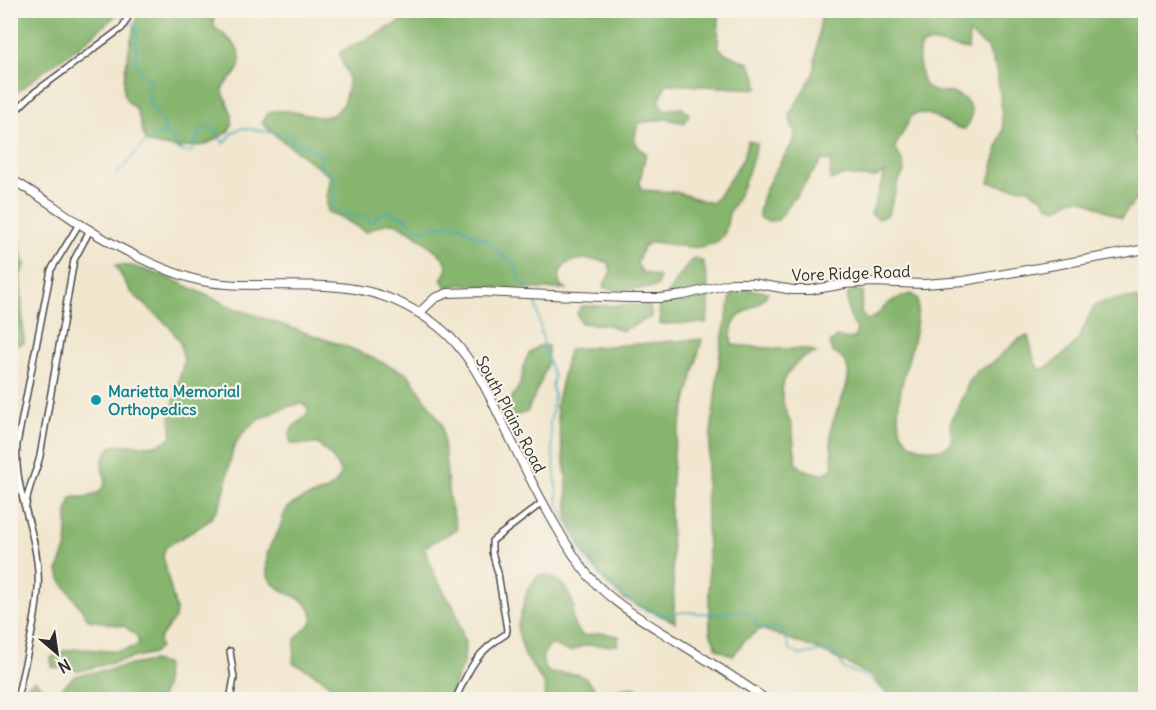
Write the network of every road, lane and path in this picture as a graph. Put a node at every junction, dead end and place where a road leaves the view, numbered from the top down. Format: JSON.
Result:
{"nodes":[{"id":1,"x":132,"y":12,"type":"edge"},
{"id":2,"x":10,"y":116,"type":"edge"},
{"id":3,"x":10,"y":179,"type":"edge"},
{"id":4,"x":79,"y":224,"type":"junction"},
{"id":5,"x":90,"y":230,"type":"junction"},
{"id":6,"x":1146,"y":249,"type":"edge"},
{"id":7,"x":419,"y":313,"type":"junction"},
{"id":8,"x":543,"y":502,"type":"junction"},
{"id":9,"x":25,"y":511,"type":"junction"},
{"id":10,"x":230,"y":651,"type":"dead end"},
{"id":11,"x":17,"y":699,"type":"edge"},
{"id":12,"x":230,"y":699,"type":"edge"},
{"id":13,"x":455,"y":699,"type":"edge"},
{"id":14,"x":767,"y":699,"type":"edge"}],
"edges":[{"from":1,"to":2,"type":"street"},
{"from":3,"to":4,"type":"main road","name":"South Plains Road"},
{"from":4,"to":5,"type":"main road","name":"South Plains Road"},
{"from":4,"to":9,"type":"street"},
{"from":5,"to":7,"type":"main road","name":"South Plains Road"},
{"from":5,"to":9,"type":"street"},
{"from":6,"to":7,"type":"main road","name":"Vore Ridge Road"},
{"from":7,"to":8,"type":"main road","name":"South Plains Road"},
{"from":8,"to":13,"type":"street"},
{"from":8,"to":14,"type":"main road","name":"South Plains Road"},
{"from":9,"to":11,"type":"street"},
{"from":10,"to":12,"type":"street"}]}
